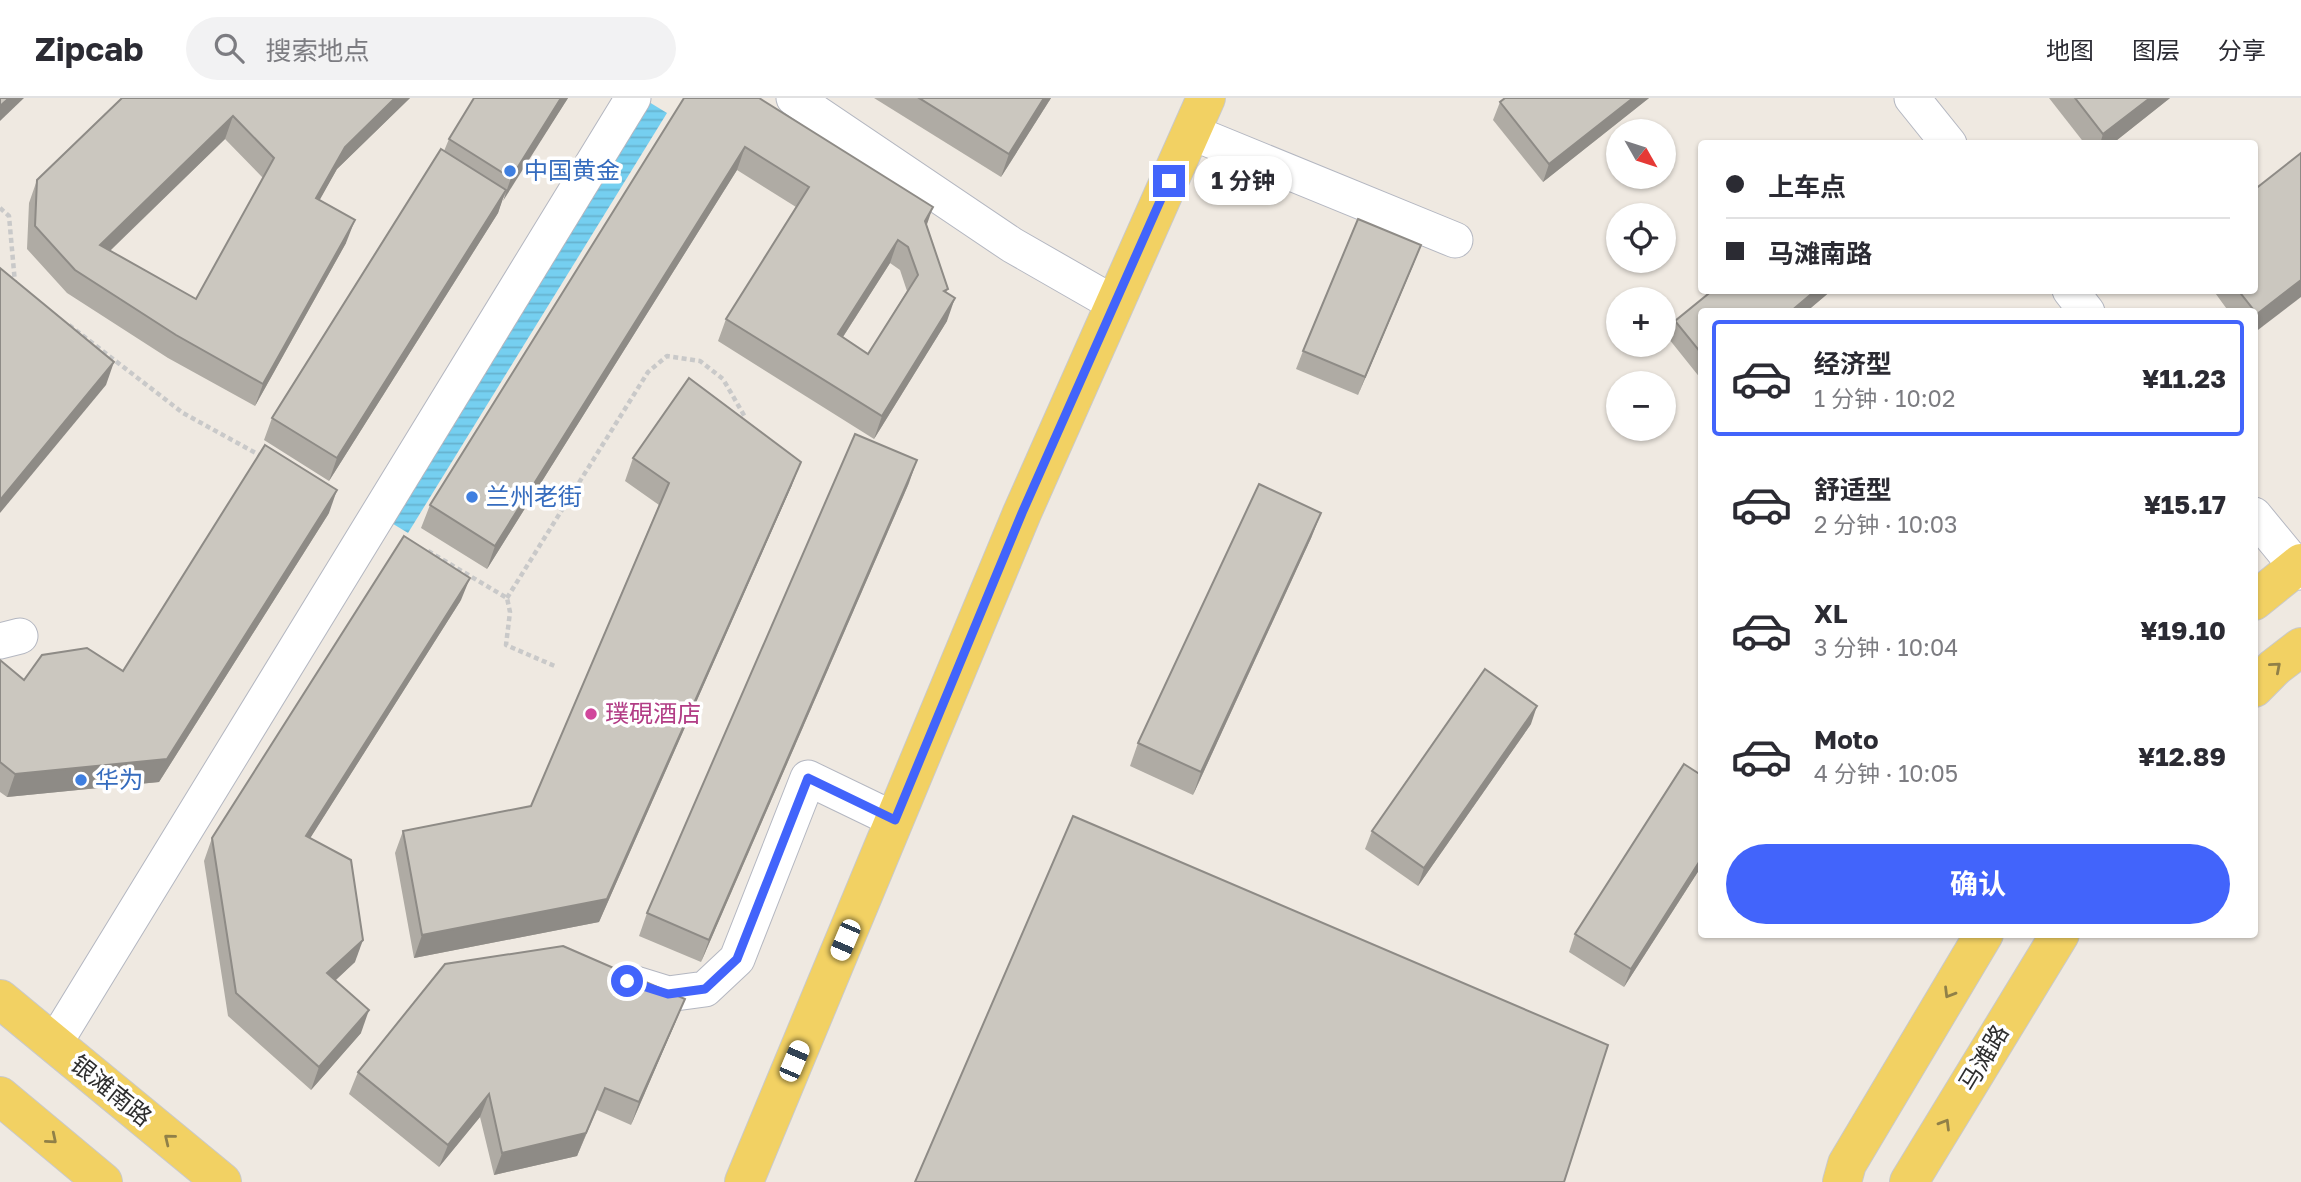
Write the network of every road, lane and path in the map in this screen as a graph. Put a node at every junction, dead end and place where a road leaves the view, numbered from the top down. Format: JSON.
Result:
{"nodes":[{"id":1,"x":633,"y":98,"type":"edge"},
{"id":2,"x":794,"y":98,"type":"edge"},
{"id":3,"x":1206,"y":98,"type":"edge"},
{"id":4,"x":1912,"y":98,"type":"edge"},
{"id":5,"x":1191,"y":132,"type":"junction"},
{"id":6,"x":1946,"y":140,"type":"edge"},
{"id":7,"x":0,"y":208,"type":"edge"},
{"id":8,"x":1455,"y":240,"type":"dead end"},
{"id":9,"x":26,"y":291,"type":"edge"},
{"id":10,"x":2073,"y":294,"type":"edge"},
{"id":11,"x":1115,"y":304,"type":"junction"},
{"id":12,"x":2084,"y":308,"type":"edge"},
{"id":13,"x":68,"y":324,"type":"edge"},
{"id":14,"x":745,"y":416,"type":"edge"},
{"id":15,"x":266,"y":459,"type":"edge"},
{"id":16,"x":2258,"y":520,"type":"edge"},
{"id":17,"x":420,"y":547,"type":"edge"},
{"id":18,"x":2299,"y":567,"type":"edge"},
{"id":19,"x":507,"y":598,"type":"junction"},
{"id":20,"x":2258,"y":598,"type":"edge"},
{"id":21,"x":2301,"y":648,"type":"edge"},
{"id":22,"x":557,"y":667,"type":"dead end"},
{"id":23,"x":2258,"y":684,"type":"edge"},
{"id":24,"x":895,"y":820,"type":"junction"},
{"id":25,"x":1982,"y":938,"type":"edge"},
{"id":26,"x":2058,"y":938,"type":"edge"},
{"id":27,"x":606,"y":975,"type":"edge"},
{"id":28,"x":0,"y":999,"type":"edge"},
{"id":29,"x":54,"y":1044,"type":"junction"},
{"id":30,"x":0,"y":1096,"type":"edge"},
{"id":31,"x":103,"y":1182,"type":"edge"},
{"id":32,"x":222,"y":1182,"type":"edge"},
{"id":33,"x":744,"y":1182,"type":"edge"},
{"id":34,"x":1842,"y":1182,"type":"edge"},
{"id":35,"x":1909,"y":1182,"type":"edge"}],
"edges":[{"from":1,"to":29,"type":"street"},
{"from":2,"to":11,"type":"street"},
{"from":3,"to":5,"type":"main road"},
{"from":4,"to":6,"type":"street"},
{"from":5,"to":8,"type":"street"},
{"from":5,"to":11,"type":"main road"},
{"from":7,"to":9,"type":"path"},
{"from":10,"to":12,"type":"street"},
{"from":11,"to":24,"type":"main road"},
{"from":13,"to":15,"type":"path"},
{"from":14,"to":19,"type":"path"},
{"from":16,"to":18,"type":"street"},
{"from":17,"to":19,"type":"path"},
{"from":18,"to":20,"type":"main road"},
{"from":19,"to":22,"type":"path"},
{"from":23,"to":21,"type":"main road","one_way":true},
{"from":24,"to":27,"type":"street"},
{"from":24,"to":33,"type":"main road"},
{"from":25,"to":34,"type":"main road","one_way":true},
{"from":35,"to":26,"type":"main road","name":"马滩路","one_way":true},
{"from":28,"to":29,"type":"main road","name":"银滩南路"},
{"from":32,"to":29,"type":"main road","name":"银滩南路","one_way":true},
{"from":30,"to":31,"type":"main road","one_way":true}]}
